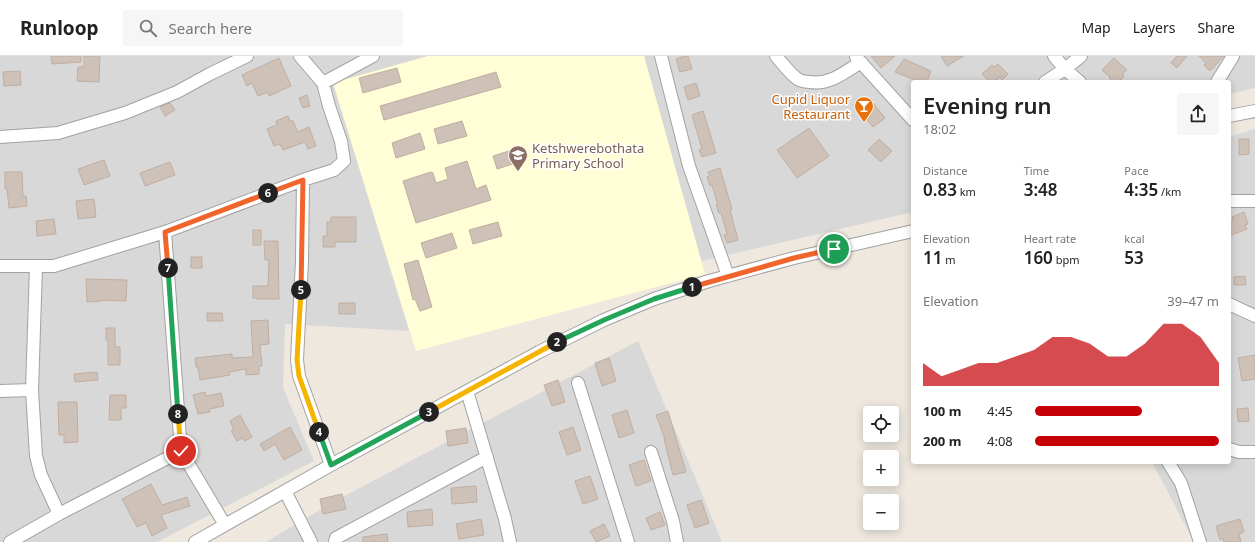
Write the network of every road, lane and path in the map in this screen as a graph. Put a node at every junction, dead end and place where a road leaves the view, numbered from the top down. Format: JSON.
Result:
{"nodes":[{"id":1,"x":247,"y":56,"type":"edge"},
{"id":2,"x":300,"y":56,"type":"edge"},
{"id":3,"x":373,"y":56,"type":"edge"},
{"id":4,"x":661,"y":56,"type":"edge"},
{"id":5,"x":776,"y":56,"type":"edge"},
{"id":6,"x":1054,"y":56,"type":"edge"},
{"id":7,"x":1081,"y":56,"type":"edge"},
{"id":8,"x":1233,"y":56,"type":"edge"},
{"id":9,"x":858,"y":59,"type":"edge"},
{"id":10,"x":1065,"y":69,"type":"junction"},
{"id":11,"x":1047,"y":80,"type":"edge"},
{"id":12,"x":1078,"y":80,"type":"edge"},
{"id":13,"x":1218,"y":80,"type":"edge"},
{"id":14,"x":323,"y":83,"type":"junction"},
{"id":15,"x":1255,"y":111,"type":"edge"},
{"id":16,"x":1231,"y":116,"type":"edge"},
{"id":17,"x":911,"y":118,"type":"edge"},
{"id":18,"x":0,"y":138,"type":"edge"},
{"id":19,"x":303,"y":180,"type":"junction"},
{"id":20,"x":1231,"y":201,"type":"edge"},
{"id":21,"x":1255,"y":201,"type":"edge"},
{"id":22,"x":911,"y":231,"type":"edge"},
{"id":23,"x":165,"y":232,"type":"junction"},
{"id":24,"x":0,"y":266,"type":"edge"},
{"id":25,"x":36,"y":266,"type":"junction"},
{"id":26,"x":728,"y":276,"type":"junction"},
{"id":27,"x":1231,"y":305,"type":"edge"},
{"id":28,"x":1255,"y":316,"type":"edge"},
{"id":29,"x":578,"y":382,"type":"dead end"},
{"id":30,"x":32,"y":390,"type":"junction"},
{"id":31,"x":0,"y":391,"type":"edge"},
{"id":32,"x":467,"y":391,"type":"junction"},
{"id":33,"x":1231,"y":449,"type":"edge"},
{"id":34,"x":181,"y":451,"type":"junction"},
{"id":35,"x":651,"y":452,"type":"dead end"},
{"id":36,"x":1255,"y":452,"type":"edge"},
{"id":37,"x":487,"y":457,"type":"junction"},
{"id":38,"x":1169,"y":464,"type":"edge"},
{"id":39,"x":331,"y":465,"type":"junction"},
{"id":40,"x":285,"y":491,"type":"junction"},
{"id":41,"x":59,"y":514,"type":"junction"},
{"id":42,"x":225,"y":525,"type":"junction"},
{"id":43,"x":10,"y":542,"type":"edge"},
{"id":44,"x":195,"y":542,"type":"edge"},
{"id":45,"x":311,"y":542,"type":"edge"},
{"id":46,"x":335,"y":542,"type":"edge"},
{"id":47,"x":510,"y":542,"type":"edge"},
{"id":48,"x":628,"y":542,"type":"edge"},
{"id":49,"x":677,"y":542,"type":"edge"},
{"id":50,"x":1200,"y":542,"type":"edge"}],
"edges":[{"from":1,"to":18,"type":"street"},
{"from":2,"to":14,"type":"street"},
{"from":3,"to":14,"type":"street"},
{"from":4,"to":26,"type":"street"},
{"from":5,"to":9,"type":"street"},
{"from":6,"to":10,"type":"street"},
{"from":7,"to":10,"type":"street"},
{"from":8,"to":13,"type":"street"},
{"from":9,"to":17,"type":"street"},
{"from":10,"to":11,"type":"street"},
{"from":10,"to":12,"type":"street"},
{"from":14,"to":19,"type":"street"},
{"from":15,"to":16,"type":"street"},
{"from":19,"to":23,"type":"street"},
{"from":19,"to":39,"type":"street"},
{"from":20,"to":21,"type":"street"},
{"from":22,"to":26,"type":"street"},
{"from":23,"to":25,"type":"street"},
{"from":23,"to":34,"type":"street"},
{"from":24,"to":25,"type":"street"},
{"from":25,"to":30,"type":"street"},
{"from":26,"to":32,"type":"street"},
{"from":27,"to":28,"type":"street"},
{"from":29,"to":48,"type":"street"},
{"from":30,"to":31,"type":"street"},
{"from":30,"to":41,"type":"street"},
{"from":32,"to":37,"type":"street"},
{"from":32,"to":39,"type":"street"},
{"from":33,"to":36,"type":"street"},
{"from":34,"to":41,"type":"street"},
{"from":34,"to":42,"type":"street"},
{"from":35,"to":49,"type":"street"},
{"from":37,"to":46,"type":"street"},
{"from":37,"to":47,"type":"street"},
{"from":38,"to":50,"type":"street"},
{"from":39,"to":40,"type":"street"},
{"from":40,"to":42,"type":"street"},
{"from":40,"to":45,"type":"street"},
{"from":41,"to":43,"type":"street"},
{"from":42,"to":44,"type":"street"}]}
